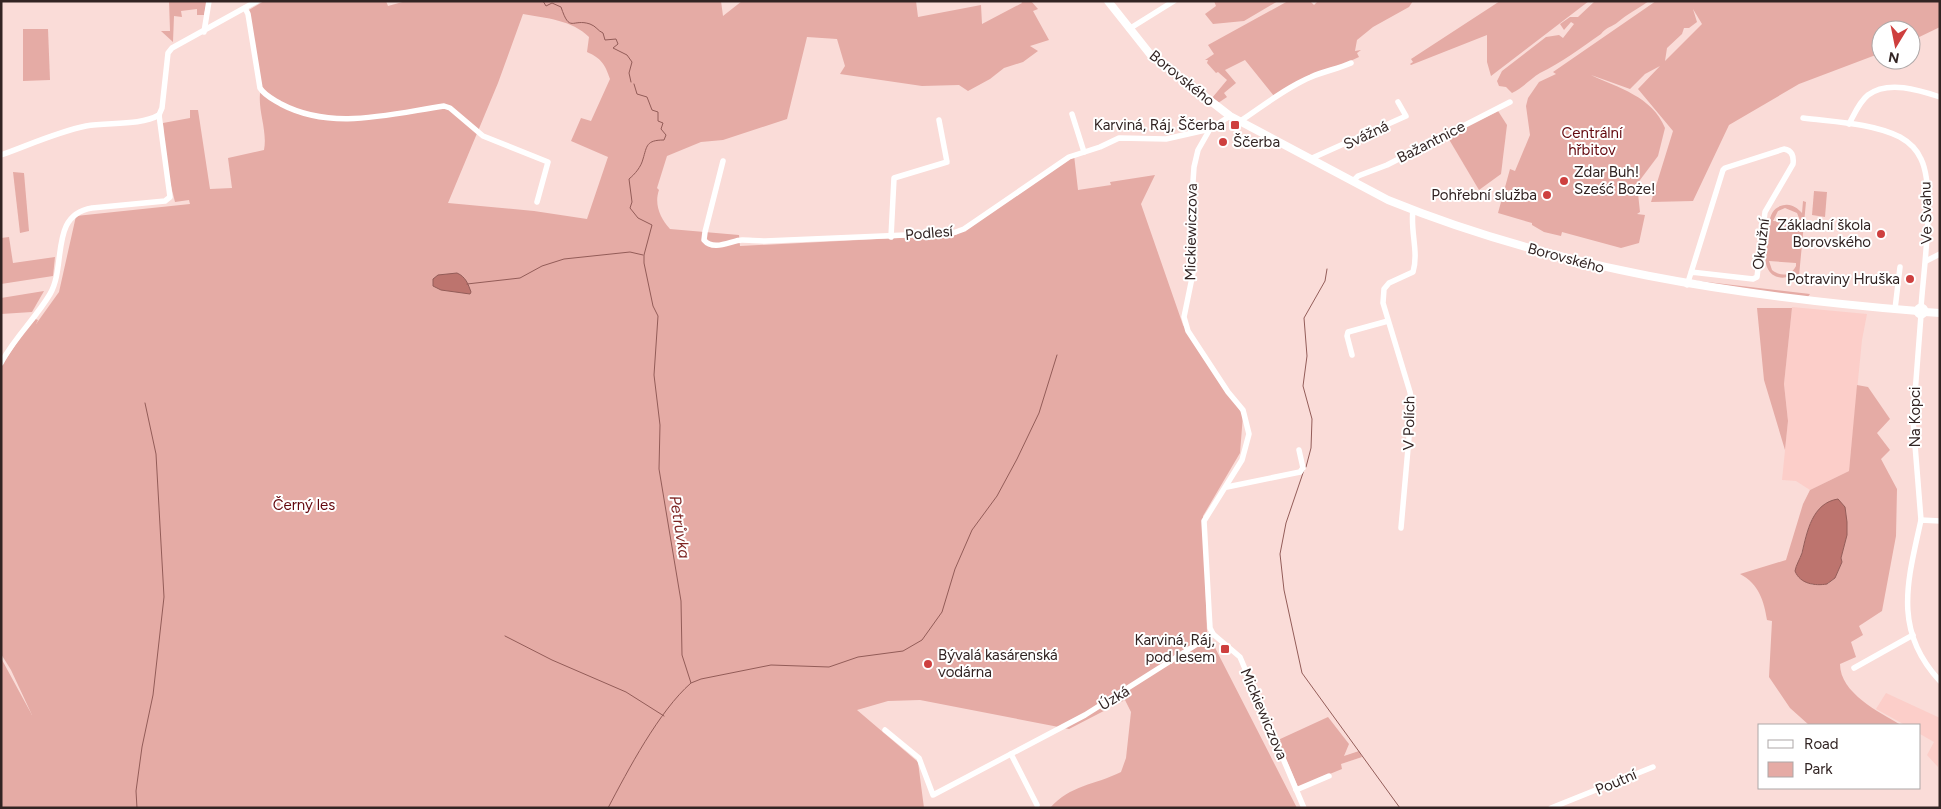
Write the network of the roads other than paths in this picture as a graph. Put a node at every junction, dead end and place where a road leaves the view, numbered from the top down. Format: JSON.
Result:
{"nodes":[{"id":1,"x":209,"y":1,"type":"edge"},
{"id":2,"x":257,"y":1,"type":"edge"},
{"id":3,"x":1108,"y":1,"type":"edge"},
{"id":4,"x":1174,"y":1,"type":"edge"},
{"id":5,"x":245,"y":8,"type":"junction"},
{"id":6,"x":1129,"y":29,"type":"junction"},
{"id":7,"x":204,"y":32,"type":"junction"},
{"id":8,"x":1351,"y":63,"type":"dead end"},
{"id":9,"x":1940,"y":97,"type":"edge"},
{"id":10,"x":1398,"y":102,"type":"dead end"},
{"id":11,"x":1510,"y":102,"type":"dead end"},
{"id":12,"x":1072,"y":114,"type":"dead end"},
{"id":13,"x":159,"y":115,"type":"junction"},
{"id":14,"x":1230,"y":116,"type":"junction"},
{"id":15,"x":1803,"y":118,"type":"dead end"},
{"id":16,"x":939,"y":120,"type":"dead end"},
{"id":17,"x":1239,"y":122,"type":"junction"},
{"id":18,"x":1848,"y":124,"type":"junction"},
{"id":19,"x":1210,"y":129,"type":"junction"},
{"id":20,"x":1084,"y":152,"type":"junction"},
{"id":21,"x":1,"y":155,"type":"edge"},
{"id":22,"x":1310,"y":159,"type":"junction"},
{"id":23,"x":723,"y":161,"type":"dead end"},
{"id":24,"x":1353,"y":181,"type":"junction"},
{"id":25,"x":537,"y":202,"type":"dead end"},
{"id":26,"x":1413,"y":210,"type":"junction"},
{"id":27,"x":891,"y":237,"type":"junction"},
{"id":28,"x":1940,"y":254,"type":"edge"},
{"id":29,"x":1926,"y":261,"type":"junction"},
{"id":30,"x":1900,"y":268,"type":"dead end"},
{"id":31,"x":1691,"y":272,"type":"junction"},
{"id":32,"x":1687,"y":285,"type":"junction"},
{"id":33,"x":1895,"y":309,"type":"junction"},
{"id":34,"x":1921,"y":311,"type":"junction"},
{"id":35,"x":1940,"y":313,"type":"edge"},
{"id":36,"x":1388,"y":321,"type":"junction"},
{"id":37,"x":1352,"y":355,"type":"dead end"},
{"id":38,"x":1,"y":363,"type":"edge"},
{"id":39,"x":1299,"y":450,"type":"dead end"},
{"id":40,"x":1227,"y":488,"type":"junction"},
{"id":41,"x":1921,"y":520,"type":"junction"},
{"id":42,"x":1940,"y":521,"type":"edge"},
{"id":43,"x":1401,"y":528,"type":"dead end"},
{"id":44,"x":1213,"y":634,"type":"junction"},
{"id":45,"x":1913,"y":636,"type":"junction"},
{"id":46,"x":1854,"y":668,"type":"dead end"},
{"id":47,"x":1940,"y":681,"type":"edge"},
{"id":48,"x":885,"y":730,"type":"dead end"},
{"id":49,"x":1011,"y":754,"type":"junction"},
{"id":50,"x":1653,"y":767,"type":"dead end"},
{"id":51,"x":1329,"y":776,"type":"dead end"},
{"id":52,"x":1296,"y":790,"type":"junction"},
{"id":53,"x":1037,"y":805,"type":"dead end"},
{"id":54,"x":1304,"y":808,"type":"edge"},
{"id":55,"x":1551,"y":808,"type":"edge"}],
"edges":[{"from":1,"to":7,"type":"street"},
{"from":2,"to":5,"type":"street"},
{"from":3,"to":6,"type":"main road","name":"Borovského"},
{"from":4,"to":6,"type":"street"},
{"from":5,"to":7,"type":"street"},
{"from":5,"to":25,"type":"street"},
{"from":6,"to":14,"type":"main road","name":"Borovského"},
{"from":7,"to":13,"type":"street"},
{"from":8,"to":17,"type":"street"},
{"from":9,"to":18,"type":"street"},
{"from":10,"to":22,"type":"street","name":"Svážná"},
{"from":11,"to":24,"type":"street","name":"Bažantnice"},
{"from":12,"to":20,"type":"street"},
{"from":13,"to":21,"type":"street"},
{"from":13,"to":38,"type":"street"},
{"from":14,"to":17,"type":"main road","name":"Borovského"},
{"from":14,"to":19,"type":"street","name":"Mickiewiczova"},
{"from":15,"to":18,"type":"street","name":"Ve Svahu"},
{"from":16,"to":27,"type":"street"},
{"from":17,"to":22,"type":"main road","name":"Borovského"},
{"from":18,"to":29,"type":"street","name":"Ve Svahu"},
{"from":19,"to":20,"type":"street","name":"Podlesí"},
{"from":19,"to":40,"type":"street","name":"Mickiewiczova"},
{"from":20,"to":27,"type":"street","name":"Podlesí"},
{"from":22,"to":24,"type":"main road","name":"Borovského"},
{"from":23,"to":27,"type":"street","name":"Podlesí"},
{"from":24,"to":26,"type":"main road","name":"Borovského"},
{"from":26,"to":32,"type":"main road","name":"Borovského"},
{"from":26,"to":36,"type":"street","name":"V Polích"},
{"from":28,"to":29,"type":"street"},
{"from":29,"to":34,"type":"street","name":"Ve Svahu"},
{"from":30,"to":33,"type":"street"},
{"from":31,"to":31,"type":"street","name":"Okružní"},
{"from":31,"to":32,"type":"street","name":"Okružní"},
{"from":32,"to":33,"type":"main road","name":"Borovského"},
{"from":33,"to":34,"type":"main road","name":"Borovského"},
{"from":34,"to":35,"type":"main road","name":"Borovského"},
{"from":34,"to":41,"type":"street","name":"Na Kopci"},
{"from":36,"to":37,"type":"street"},
{"from":36,"to":43,"type":"street","name":"V Polích"},
{"from":39,"to":40,"type":"street"},
{"from":40,"to":44,"type":"street","name":"Mickiewiczova"},
{"from":41,"to":42,"type":"street"},
{"from":41,"to":45,"type":"street","name":"Na Kopci"},
{"from":44,"to":49,"type":"street","name":"Úzká"},
{"from":44,"to":52,"type":"street","name":"Mickiewiczova"},
{"from":45,"to":46,"type":"street"},
{"from":45,"to":47,"type":"street","name":"Na Kopci"},
{"from":48,"to":49,"type":"street","name":"Úzká"},
{"from":49,"to":53,"type":"street"},
{"from":50,"to":55,"type":"street","name":"Poutní"},
{"from":51,"to":52,"type":"street"},
{"from":52,"to":54,"type":"street","name":"Mickiewiczova"}]}
